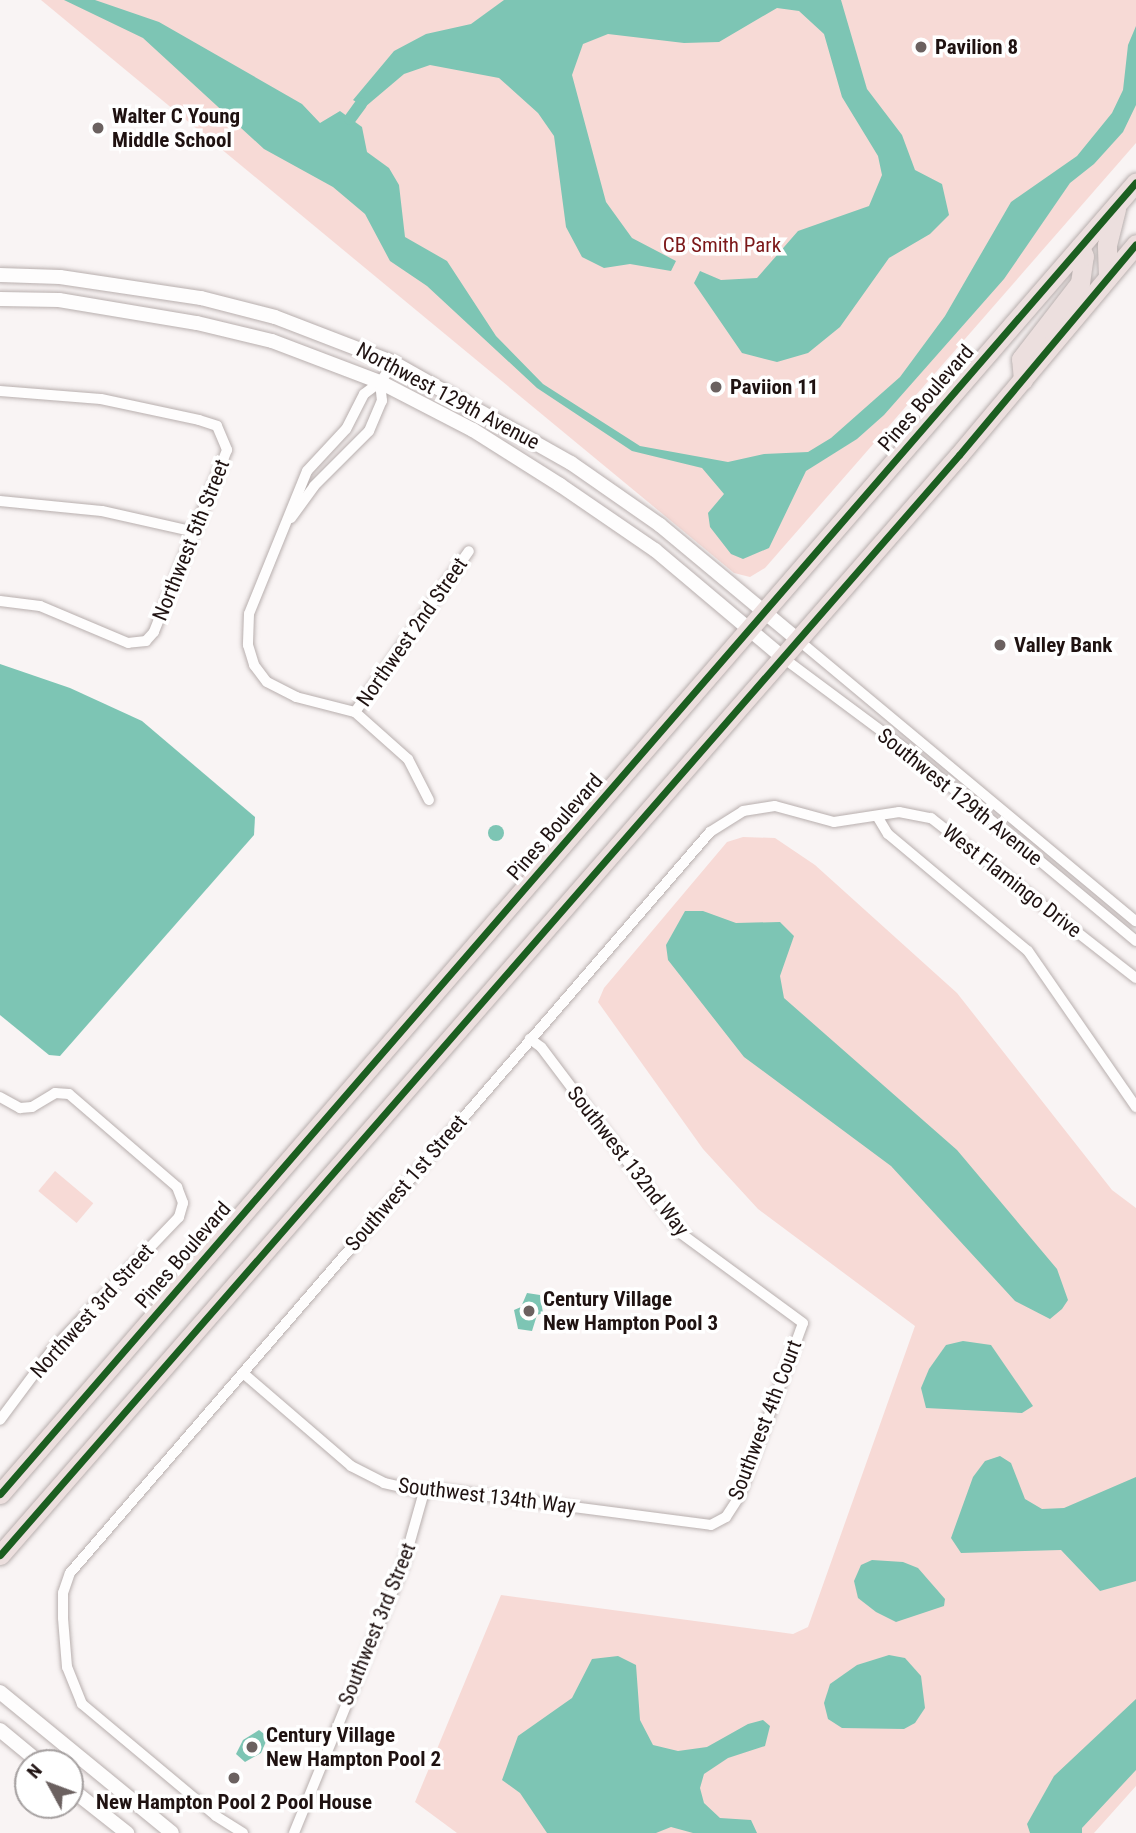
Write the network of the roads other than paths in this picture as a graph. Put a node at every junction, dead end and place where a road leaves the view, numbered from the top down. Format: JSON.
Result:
{"nodes":[{"id":1,"x":1136,"y":182,"type":"edge"},
{"id":2,"x":1117,"y":204,"type":"junction"},
{"id":3,"x":1136,"y":244,"type":"edge"},
{"id":4,"x":1080,"y":247,"type":"junction"},
{"id":5,"x":0,"y":275,"type":"edge"},
{"id":6,"x":1108,"y":277,"type":"junction"},
{"id":7,"x":0,"y":299,"type":"edge"},
{"id":8,"x":394,"y":363,"type":"junction"},
{"id":9,"x":1023,"y":380,"type":"junction"},
{"id":10,"x":380,"y":382,"type":"junction"},
{"id":11,"x":0,"y":391,"type":"edge"},
{"id":12,"x":326,"y":446,"type":"junction"},
{"id":13,"x":339,"y":461,"type":"junction"},
{"id":14,"x":0,"y":501,"type":"edge"},
{"id":15,"x":284,"y":526,"type":"junction"},
{"id":16,"x":195,"y":533,"type":"junction"},
{"id":17,"x":469,"y":551,"type":"dead end"},
{"id":18,"x":0,"y":601,"type":"edge"},
{"id":19,"x":765,"y":612,"type":"junction"},
{"id":20,"x":750,"y":629,"type":"junction"},
{"id":21,"x":797,"y":639,"type":"junction"},
{"id":22,"x":782,"y":657,"type":"junction"},
{"id":23,"x":355,"y":712,"type":"junction"},
{"id":24,"x":429,"y":800,"type":"dead end"},
{"id":25,"x":755,"y":808,"type":"joint"},
{"id":26,"x":877,"y":816,"type":"junction"},
{"id":27,"x":1136,"y":921,"type":"edge"},
{"id":28,"x":1136,"y":941,"type":"edge"},
{"id":29,"x":1136,"y":978,"type":"edge"},
{"id":30,"x":530,"y":1039,"type":"junction"},
{"id":31,"x":0,"y":1097,"type":"edge"},
{"id":32,"x":1136,"y":1107,"type":"edge"},
{"id":33,"x":803,"y":1323,"type":"joint"},
{"id":34,"x":243,"y":1373,"type":"junction"},
{"id":35,"x":0,"y":1419,"type":"edge"},
{"id":36,"x":424,"y":1492,"type":"junction"},
{"id":37,"x":0,"y":1494,"type":"edge"},
{"id":38,"x":726,"y":1517,"type":"joint"},
{"id":39,"x":0,"y":1555,"type":"edge"},
{"id":40,"x":0,"y":1692,"type":"edge"},
{"id":41,"x":0,"y":1730,"type":"edge"},
{"id":42,"x":23,"y":1749,"type":"edge"},
{"id":43,"x":84,"y":1799,"type":"edge"},
{"id":44,"x":127,"y":1833,"type":"edge"},
{"id":45,"x":172,"y":1833,"type":"edge"},
{"id":46,"x":243,"y":1833,"type":"edge"},
{"id":47,"x":294,"y":1833,"type":"edge"}],
"edges":[{"from":1,"to":2,"type":"highway","name":"Pines Boulevard"},
{"from":2,"to":4,"type":"highway","name":"Pines Boulevard"},
{"from":2,"to":6,"type":"highway"},
{"from":3,"to":6,"type":"highway"},
{"from":4,"to":9,"type":"highway"},
{"from":4,"to":19,"type":"highway","name":"Pines Boulevard"},
{"from":5,"to":8,"type":"street","name":"Northwest 129th Avenue"},
{"from":6,"to":9,"type":"highway"},
{"from":7,"to":10,"type":"street","name":"Northwest 129th Avenue"},
{"from":8,"to":10,"type":"street"},
{"from":8,"to":19,"type":"street","name":"Northwest 129th Avenue"},
{"from":9,"to":21,"type":"highway"},
{"from":10,"to":12,"type":"street"},
{"from":10,"to":13,"type":"street"},
{"from":10,"to":20,"type":"street","name":"Northwest 129th Avenue"},
{"from":11,"to":16,"type":"street","name":"Northwest 5th Street"},
{"from":12,"to":13,"type":"street"},
{"from":12,"to":15,"type":"street"},
{"from":13,"to":15,"type":"street"},
{"from":14,"to":16,"type":"street"},
{"from":15,"to":23,"type":"street"},
{"from":16,"to":18,"type":"street","name":"Northwest 5th Street"},
{"from":17,"to":23,"type":"street","name":"Northwest 2nd Street"},
{"from":19,"to":20,"type":"highway","name":"Pines Boulevard"},
{"from":19,"to":21,"type":"street","name":"Northwest 129th Avenue"},
{"from":20,"to":22,"type":"street","name":"Northwest 129th Avenue"},
{"from":20,"to":37,"type":"highway","name":"Pines Boulevard"},
{"from":21,"to":22,"type":"highway"},
{"from":21,"to":27,"type":"street","name":"Southwest 129th Avenue"},
{"from":22,"to":28,"type":"street","name":"Southwest 129th Avenue"},
{"from":22,"to":39,"type":"highway"},
{"from":23,"to":24,"type":"street"},
{"from":25,"to":26,"type":"street","name":"West Flamingo Drive"},
{"from":25,"to":30,"type":"street","name":"Southwest 1st Street"},
{"from":26,"to":29,"type":"street","name":"West Flamingo Drive"},
{"from":26,"to":32,"type":"street"},
{"from":30,"to":33,"type":"street","name":"Southwest 132nd Way"},
{"from":30,"to":34,"type":"street","name":"Southwest 1st Street"},
{"from":31,"to":35,"type":"street","name":"Northwest 3rd Street"},
{"from":33,"to":38,"type":"street","name":"Southwest 4th Court"},
{"from":34,"to":36,"type":"street","name":"Southwest 134th Way"},
{"from":34,"to":46,"type":"street","name":"Southwest 1st Street"},
{"from":36,"to":38,"type":"street","name":"Southwest 134th Way"},
{"from":36,"to":47,"type":"street","name":"Southwest 3rd Street"},
{"from":40,"to":45,"type":"street"},
{"from":41,"to":42,"type":"street"},
{"from":43,"to":44,"type":"street"}]}
